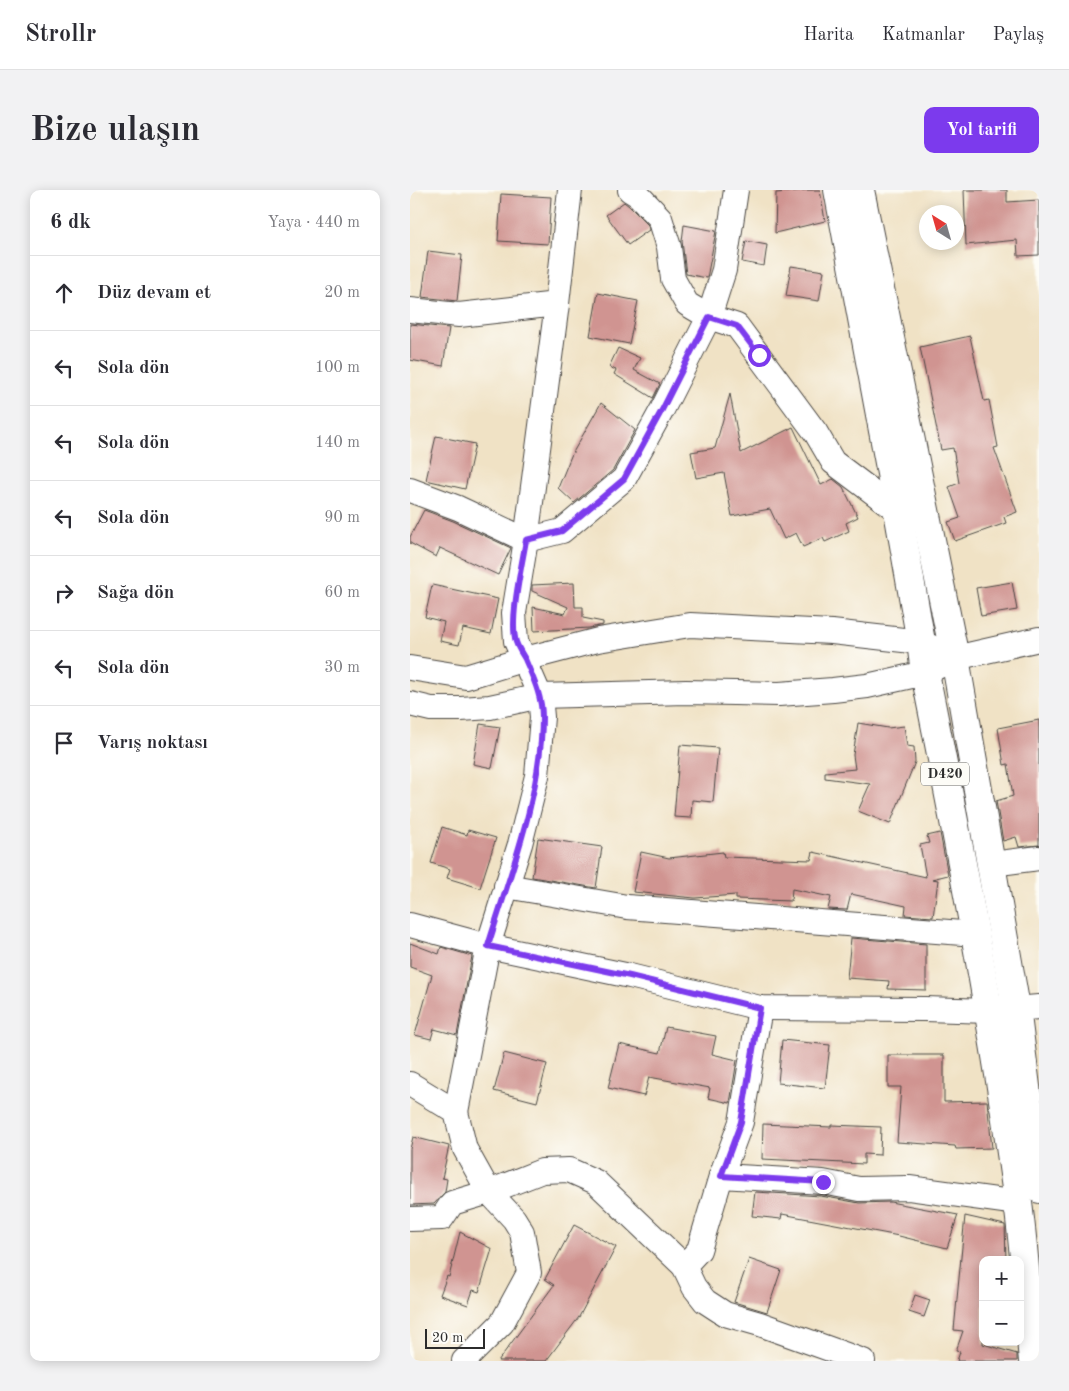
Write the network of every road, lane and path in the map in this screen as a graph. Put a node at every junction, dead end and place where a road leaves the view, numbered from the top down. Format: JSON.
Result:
{"nodes":[{"id":1,"x":568,"y":190,"type":"edge"},
{"id":2,"x":630,"y":190,"type":"edge"},
{"id":3,"x":736,"y":190,"type":"edge"},
{"id":4,"x":838,"y":190,"type":"edge"},
{"id":5,"x":860,"y":190,"type":"edge"},
{"id":6,"x":557,"y":304,"type":"junction"},
{"id":7,"x":410,"y":310,"type":"edge"},
{"id":8,"x":709,"y":317,"type":"junction"},
{"id":9,"x":410,"y":490,"type":"edge"},
{"id":10,"x":898,"y":511,"type":"junction"},
{"id":11,"x":926,"y":516,"type":"junction"},
{"id":12,"x":526,"y":540,"type":"junction"},
{"id":13,"x":1039,"y":639,"type":"edge"},
{"id":14,"x":921,"y":642,"type":"junction"},
{"id":15,"x":955,"y":658,"type":"junction"},
{"id":16,"x":525,"y":659,"type":"junction"},
{"id":17,"x":410,"y":668,"type":"edge"},
{"id":18,"x":925,"y":673,"type":"junction"},
{"id":19,"x":540,"y":696,"type":"junction"},
{"id":20,"x":410,"y":704,"type":"edge"},
{"id":21,"x":1039,"y":858,"type":"edge"},
{"id":22,"x":992,"y":864,"type":"junction"},
{"id":23,"x":506,"y":886,"type":"junction"},
{"id":24,"x":410,"y":925,"type":"edge"},
{"id":25,"x":975,"y":934,"type":"junction"},
{"id":26,"x":488,"y":946,"type":"junction"},
{"id":27,"x":760,"y":1008,"type":"junction"},
{"id":28,"x":1028,"y":1008,"type":"edge"},
{"id":29,"x":989,"y":1011,"type":"junction"},
{"id":30,"x":410,"y":1084,"type":"edge"},
{"id":31,"x":456,"y":1112,"type":"junction"},
{"id":32,"x":721,"y":1176,"type":"junction"},
{"id":33,"x":489,"y":1192,"type":"junction"},
{"id":34,"x":1028,"y":1196,"type":"edge"},
{"id":35,"x":410,"y":1219,"type":"edge"},
{"id":36,"x":684,"y":1266,"type":"junction"},
{"id":37,"x":464,"y":1361,"type":"edge"},
{"id":38,"x":863,"y":1361,"type":"edge"},
{"id":39,"x":1034,"y":1361,"type":"edge"}],
"edges":[{"from":1,"to":6,"type":"street"},
{"from":2,"to":8,"type":"street"},
{"from":3,"to":8,"type":"street"},
{"from":4,"to":10,"type":"highway","number":"D420"},
{"from":5,"to":11,"type":"highway","number":"D420"},
{"from":6,"to":7,"type":"street"},
{"from":6,"to":12,"type":"street"},
{"from":8,"to":10,"type":"street"},
{"from":8,"to":12,"type":"street"},
{"from":9,"to":12,"type":"street"},
{"from":10,"to":11,"type":"street"},
{"from":10,"to":14,"type":"highway","number":"D420"},
{"from":11,"to":15,"type":"highway","number":"D420"},
{"from":12,"to":16,"type":"street"},
{"from":13,"to":15,"type":"street"},
{"from":14,"to":15,"type":"street"},
{"from":14,"to":16,"type":"street"},
{"from":14,"to":18,"type":"highway","number":"D420"},
{"from":15,"to":18,"type":"street"},
{"from":15,"to":22,"type":"highway","number":"D420"},
{"from":16,"to":17,"type":"street"},
{"from":16,"to":19,"type":"street"},
{"from":18,"to":19,"type":"street"},
{"from":18,"to":25,"type":"highway","number":"D420"},
{"from":19,"to":20,"type":"street"},
{"from":19,"to":23,"type":"street"},
{"from":21,"to":22,"type":"street"},
{"from":22,"to":28,"type":"highway","number":"D420"},
{"from":23,"to":25,"type":"street"},
{"from":23,"to":26,"type":"street"},
{"from":24,"to":26,"type":"street"},
{"from":25,"to":29,"type":"highway","number":"D420"},
{"from":26,"to":27,"type":"street"},
{"from":26,"to":31,"type":"street"},
{"from":27,"to":29,"type":"street"},
{"from":27,"to":32,"type":"street"},
{"from":28,"to":29,"type":"street"},
{"from":28,"to":34,"type":"highway","number":"D420"},
{"from":29,"to":34,"type":"highway","number":"D420"},
{"from":30,"to":31,"type":"street"},
{"from":31,"to":33,"type":"street"},
{"from":32,"to":34,"type":"street"},
{"from":32,"to":36,"type":"street"},
{"from":33,"to":35,"type":"street"},
{"from":33,"to":36,"type":"street"},
{"from":33,"to":37,"type":"street"},
{"from":34,"to":39,"type":"highway","number":"D420"},
{"from":36,"to":38,"type":"street"}]}
